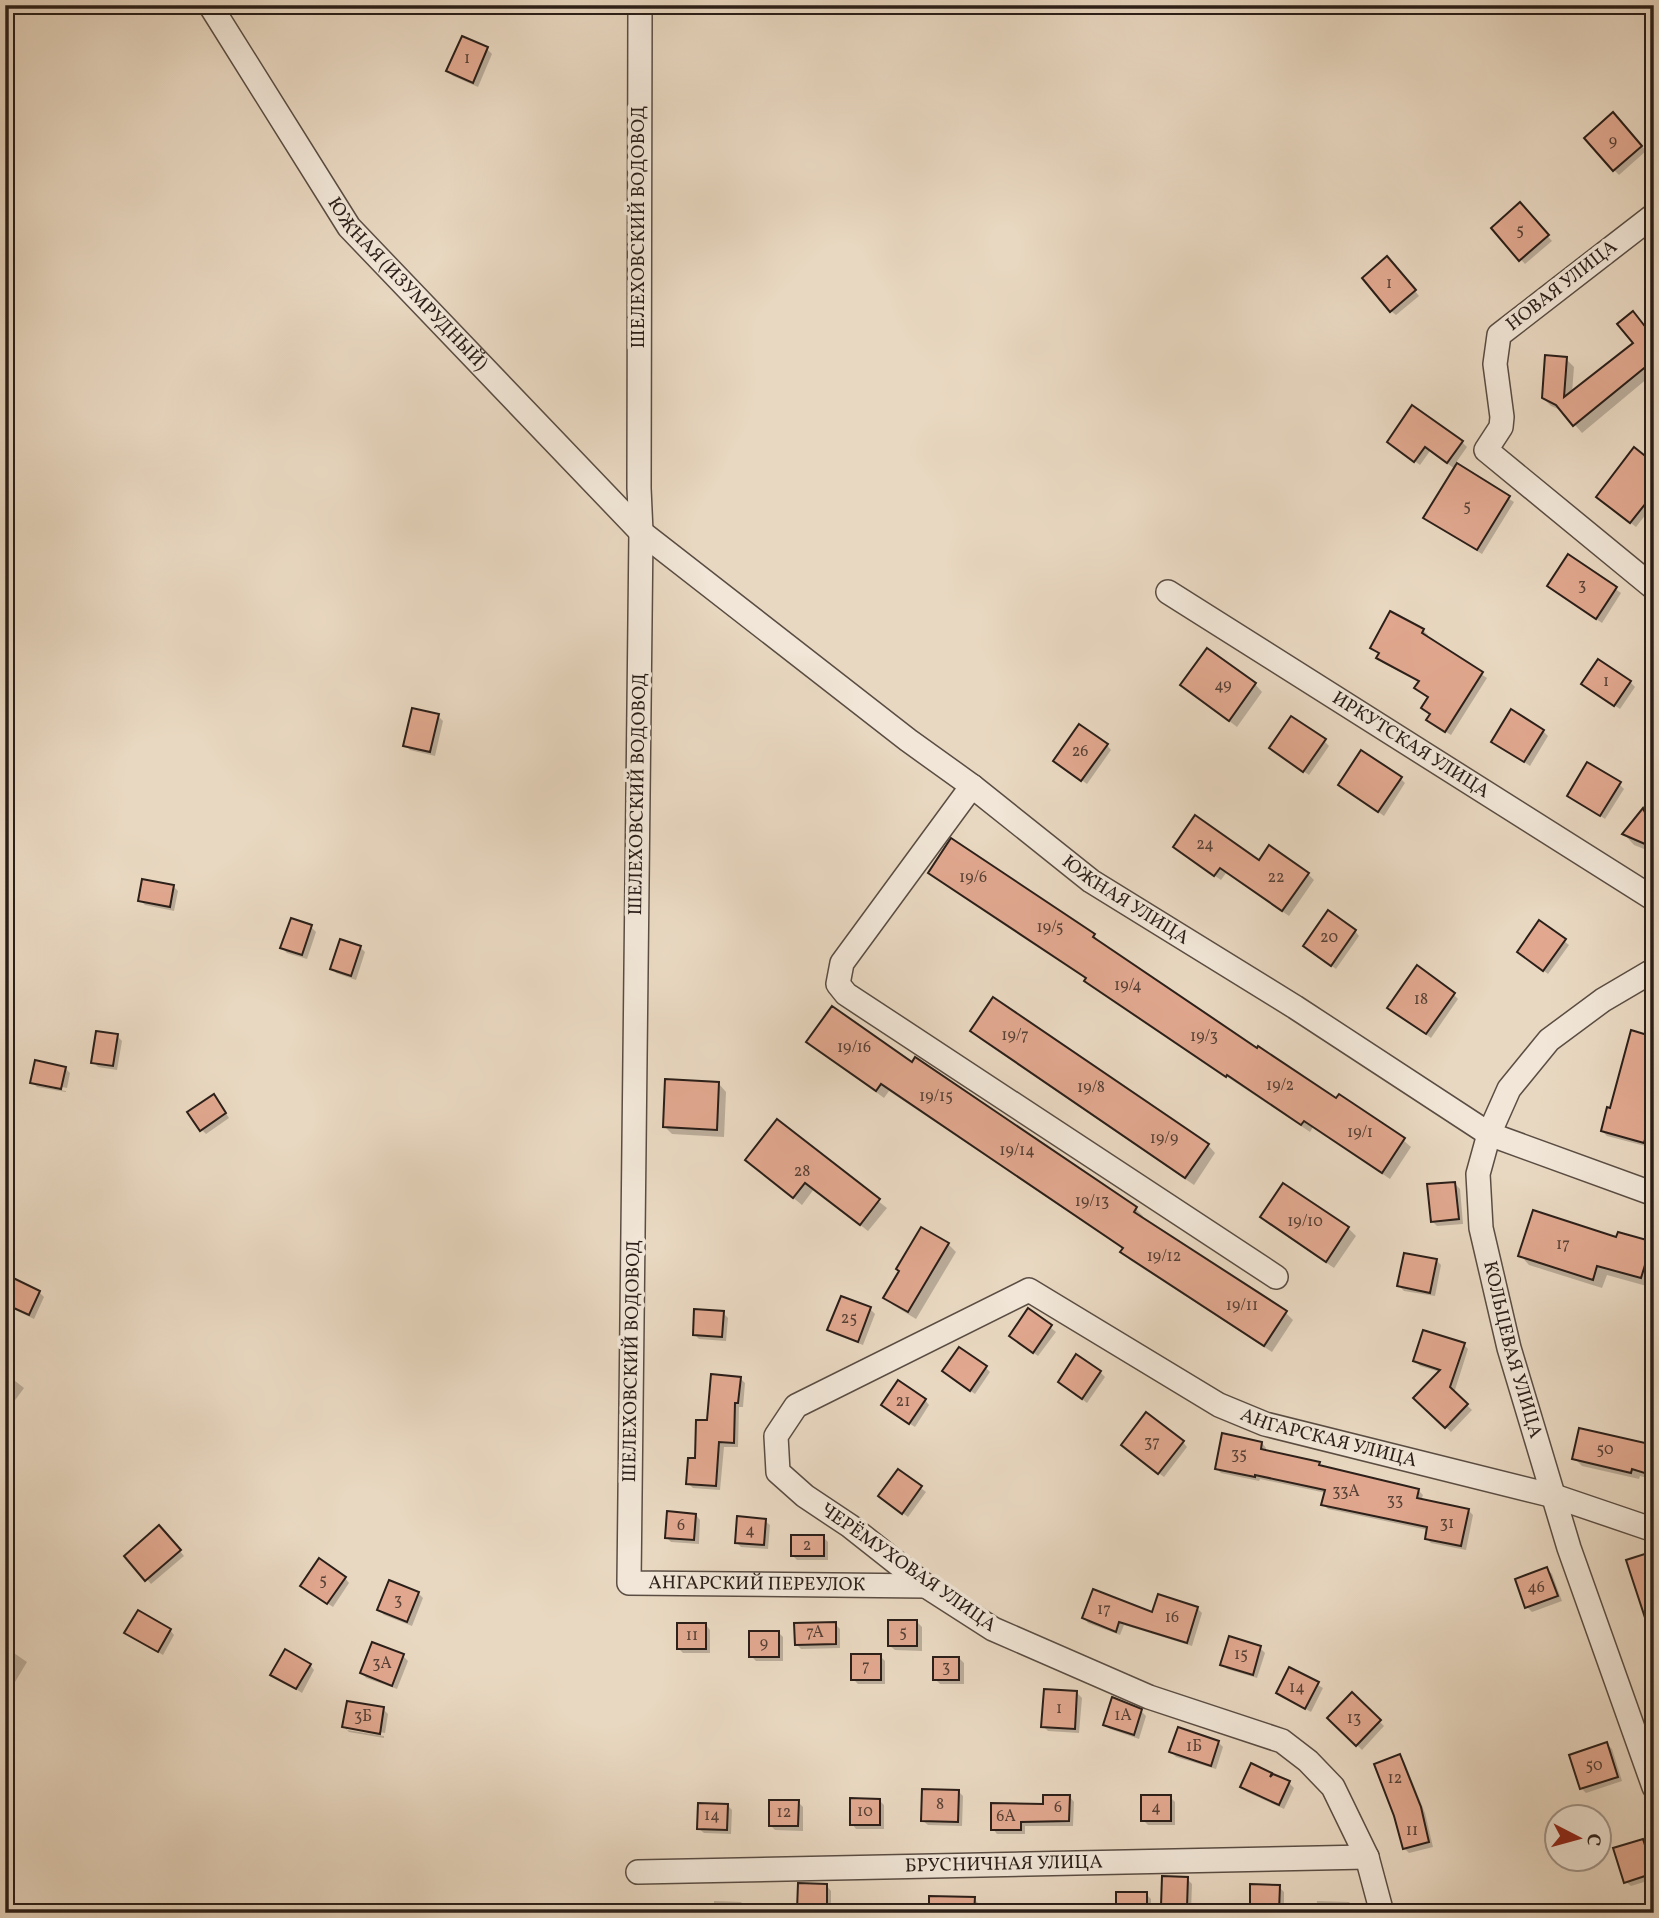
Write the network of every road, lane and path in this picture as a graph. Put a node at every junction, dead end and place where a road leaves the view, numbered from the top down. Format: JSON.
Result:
{"nodes":[{"id":1,"x":210,"y":5,"type":"edge"},
{"id":2,"x":640,"y":5,"type":"edge"},
{"id":3,"x":1654,"y":215,"type":"edge"},
{"id":4,"x":641,"y":532,"type":"junction"},
{"id":5,"x":1654,"y":588,"type":"edge"},
{"id":6,"x":1168,"y":592,"type":"dead end"},
{"id":7,"x":972,"y":786,"type":"junction"},
{"id":8,"x":1654,"y":899,"type":"edge"},
{"id":9,"x":1654,"y":970,"type":"edge"},
{"id":10,"x":1489,"y":1134,"type":"junction"},
{"id":11,"x":1654,"y":1194,"type":"edge"},
{"id":12,"x":1276,"y":1277,"type":"dead end"},
{"id":13,"x":1029,"y":1290,"type":"joint"},
{"id":14,"x":1554,"y":1496,"type":"junction"},
{"id":15,"x":1654,"y":1530,"type":"edge"},
{"id":16,"x":629,"y":1583,"type":"joint"},
{"id":17,"x":926,"y":1586,"type":"junction"},
{"id":18,"x":1654,"y":1787,"type":"edge"},
{"id":19,"x":1367,"y":1857,"type":"junction"},
{"id":20,"x":639,"y":1872,"type":"dead end"},
{"id":21,"x":1382,"y":1913,"type":"edge"}],
"edges":[{"from":1,"to":4,"type":"street","name":"ЮЖНАЯ (ИЗУМРУДНЫЙ)"},
{"from":2,"to":4,"type":"street","name":"ШЕЛЕХОВСКИЙ ВОДОВОД"},
{"from":3,"to":5,"type":"street","name":"НОВАЯ УЛИЦА"},
{"from":4,"to":7,"type":"street","name":"ЮЖНАЯ УЛИЦА"},
{"from":4,"to":16,"type":"street","name":"ШЕЛЕХОВСКИЙ ВОДОВОД"},
{"from":6,"to":8,"type":"street","name":"ИРКУТСКАЯ УЛИЦА"},
{"from":7,"to":10,"type":"street","name":"ЮЖНАЯ УЛИЦА"},
{"from":7,"to":12,"type":"street"},
{"from":9,"to":10,"type":"street","name":"КОЛЬЦЕВАЯ УЛИЦА"},
{"from":10,"to":11,"type":"street","name":"ЮЖНАЯ УЛИЦА"},
{"from":10,"to":14,"type":"street","name":"КОЛЬЦЕВАЯ УЛИЦА"},
{"from":13,"to":14,"type":"street","name":"АНГАРСКАЯ УЛИЦА"},
{"from":13,"to":17,"type":"street","name":"ЧЕРЁМУХОВАЯ УЛИЦА"},
{"from":14,"to":15,"type":"street","name":"АНГАРСКАЯ УЛИЦА"},
{"from":14,"to":18,"type":"street","name":"КОЛЬЦЕВАЯ УЛИЦА"},
{"from":16,"to":17,"type":"street","name":"АНГАРСКИЙ ПЕРЕУЛОК"},
{"from":17,"to":19,"type":"street","name":"ЧЕРЁМУХОВАЯ УЛИЦА"},
{"from":19,"to":20,"type":"street","name":"БРУСНИЧНАЯ УЛИЦА"},
{"from":19,"to":21,"type":"street","name":"ЧЕРЁМУХОВАЯ УЛИЦА"}]}
